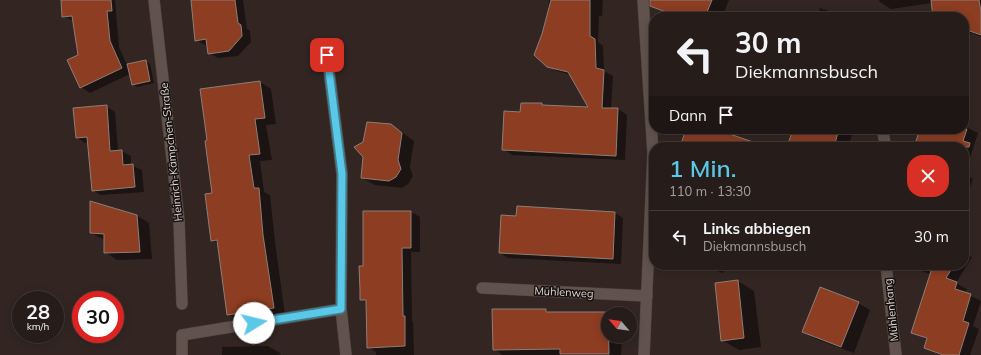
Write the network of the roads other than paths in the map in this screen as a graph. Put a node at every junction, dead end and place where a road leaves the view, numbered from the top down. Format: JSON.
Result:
{"nodes":[{"id":1,"x":154,"y":0,"type":"edge"},
{"id":2,"x":643,"y":0,"type":"edge"},
{"id":3,"x":327,"y":55,"type":"dead end"},
{"id":4,"x":649,"y":102,"type":"edge"},
{"id":5,"x":649,"y":239,"type":"edge"},
{"id":6,"x":887,"y":270,"type":"edge"},
{"id":7,"x":482,"y":288,"type":"dead end"},
{"id":8,"x":647,"y":296,"type":"junction"},
{"id":9,"x":182,"y":304,"type":"dead end"},
{"id":10,"x":341,"y":309,"type":"junction"},
{"id":11,"x":182,"y":355,"type":"edge"},
{"id":12,"x":346,"y":355,"type":"edge"},
{"id":13,"x":644,"y":355,"type":"edge"},
{"id":14,"x":896,"y":355,"type":"edge"}],
"edges":[{"from":1,"to":9,"type":"street","name":"Heinrich-Kämpchen-Straße"},
{"from":2,"to":4,"type":"street"},
{"from":3,"to":10,"type":"street"},
{"from":5,"to":8,"type":"street"},
{"from":6,"to":14,"type":"street","name":"Mühlenhang"},
{"from":7,"to":8,"type":"street","name":"Mühlenweg"},
{"from":8,"to":13,"type":"street"},
{"from":10,"to":11,"type":"street"},
{"from":10,"to":12,"type":"street"}]}
